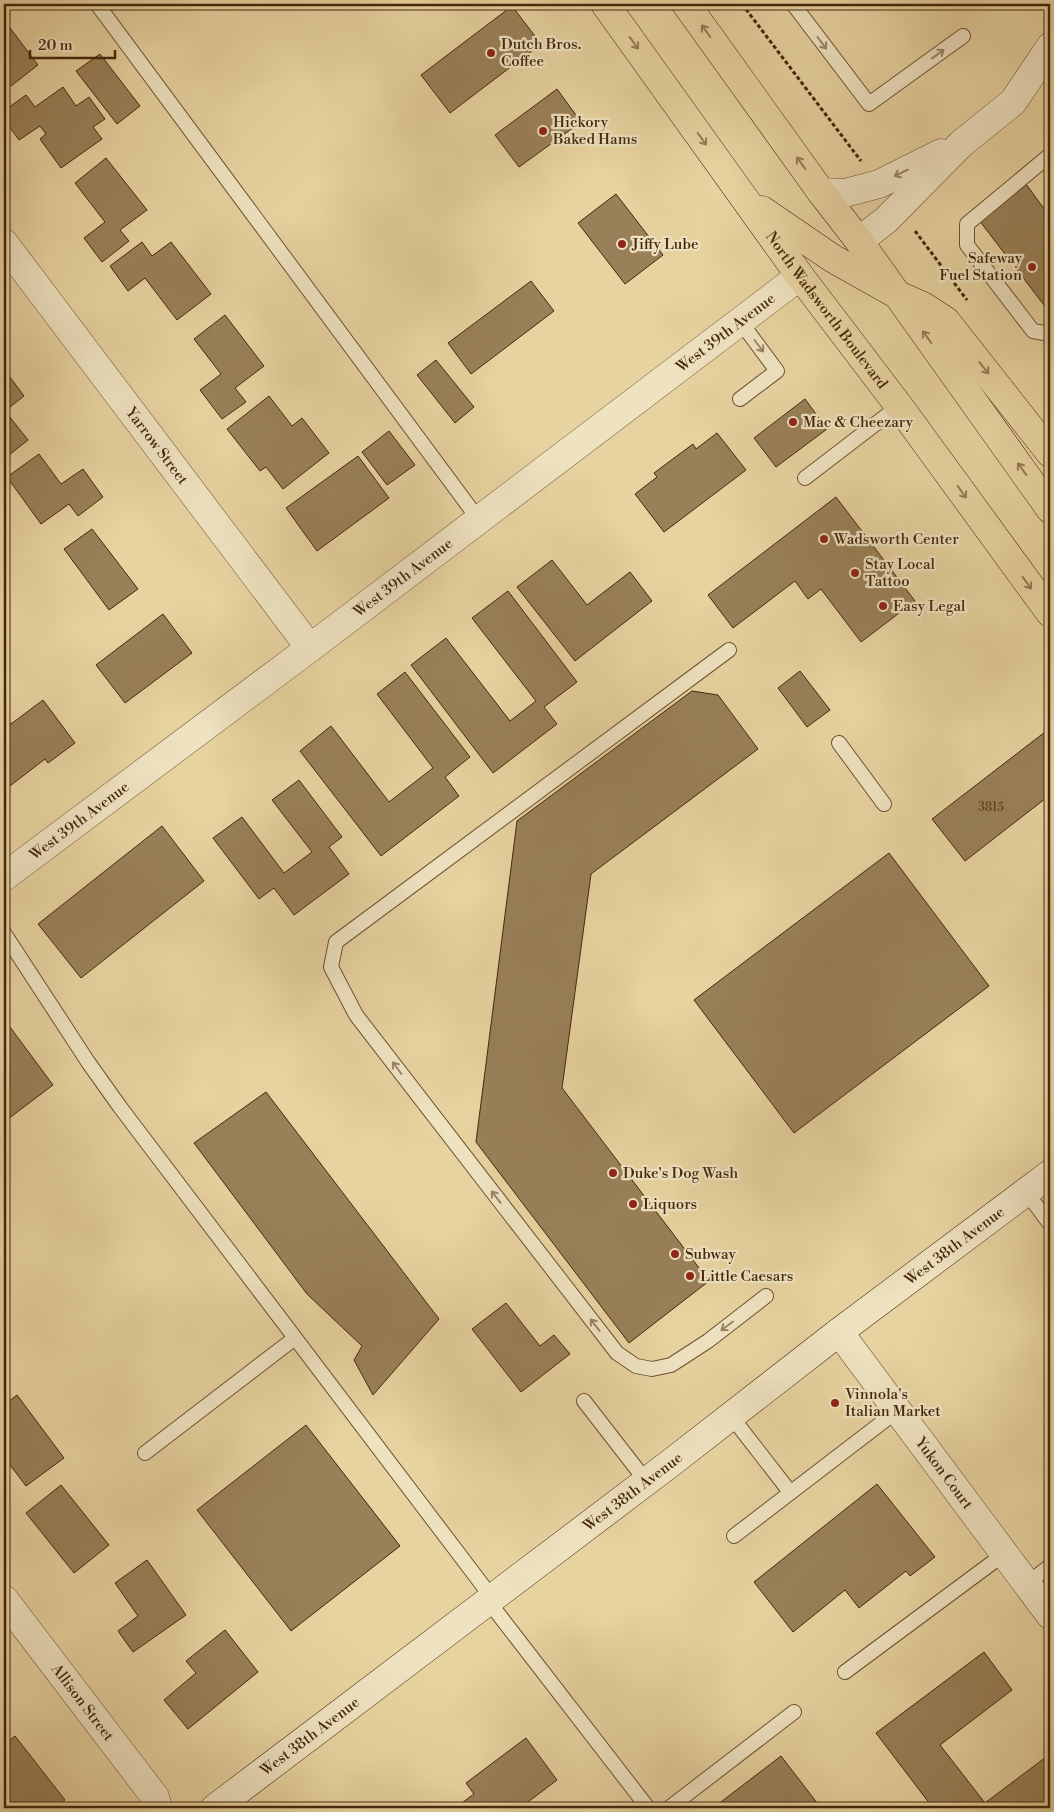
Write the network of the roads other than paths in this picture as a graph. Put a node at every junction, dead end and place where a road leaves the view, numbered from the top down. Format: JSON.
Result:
{"nodes":[{"id":1,"x":97,"y":4,"type":"edge"},
{"id":2,"x":605,"y":4,"type":"edge"},
{"id":3,"x":686,"y":4,"type":"edge"},
{"id":4,"x":793,"y":4,"type":"edge"},
{"id":5,"x":963,"y":36,"type":"dead end"},
{"id":6,"x":1050,"y":47,"type":"edge"},
{"id":7,"x":961,"y":144,"type":"junction"},
{"id":8,"x":1050,"y":155,"type":"edge"},
{"id":9,"x":822,"y":192,"type":"junction"},
{"id":10,"x":746,"y":200,"type":"junction"},
{"id":11,"x":859,"y":241,"type":"junction"},
{"id":12,"x":4,"y":243,"type":"edge"},
{"id":13,"x":812,"y":245,"type":"junction"},
{"id":14,"x":800,"y":276,"type":"junction"},
{"id":15,"x":896,"y":294,"type":"junction"},
{"id":16,"x":740,"y":321,"type":"junction"},
{"id":17,"x":1050,"y":334,"type":"edge"},
{"id":18,"x":740,"y":399,"type":"dead end"},
{"id":19,"x":898,"y":406,"type":"junction"},
{"id":20,"x":1050,"y":453,"type":"edge"},
{"id":21,"x":804,"y":478,"type":"dead end"},
{"id":22,"x":1050,"y":508,"type":"edge"},
{"id":23,"x":479,"y":520,"type":"junction"},
{"id":24,"x":1050,"y":614,"type":"edge"},
{"id":25,"x":310,"y":648,"type":"junction"},
{"id":26,"x":729,"y":650,"type":"dead end"},
{"id":27,"x":839,"y":743,"type":"dead end"},
{"id":28,"x":884,"y":804,"type":"dead end"},
{"id":29,"x":4,"y":877,"type":"edge"},
{"id":30,"x":4,"y":933,"type":"edge"},
{"id":31,"x":1050,"y":1174,"type":"edge"},
{"id":32,"x":1027,"y":1193,"type":"junction"},
{"id":33,"x":1050,"y":1224,"type":"edge"},
{"id":34,"x":766,"y":1296,"type":"dead end"},
{"id":35,"x":839,"y":1332,"type":"junction"},
{"id":36,"x":295,"y":1338,"type":"junction"},
{"id":37,"x":584,"y":1401,"type":"dead end"},
{"id":38,"x":897,"y":1411,"type":"junction"},
{"id":39,"x":731,"y":1416,"type":"junction"},
{"id":40,"x":145,"y":1453,"type":"dead end"},
{"id":41,"x":646,"y":1481,"type":"junction"},
{"id":42,"x":790,"y":1492,"type":"junction"},
{"id":43,"x":734,"y":1536,"type":"dead end"},
{"id":44,"x":1004,"y":1554,"type":"junction"},
{"id":45,"x":1050,"y":1566,"type":"edge"},
{"id":46,"x":1028,"y":1584,"type":"junction"},
{"id":47,"x":4,"y":1599,"type":"edge"},
{"id":48,"x":491,"y":1600,"type":"junction"},
{"id":49,"x":1050,"y":1615,"type":"edge"},
{"id":50,"x":844,"y":1672,"type":"dead end"},
{"id":51,"x":794,"y":1712,"type":"dead end"},
{"id":52,"x":158,"y":1808,"type":"edge"},
{"id":53,"x":215,"y":1808,"type":"edge"},
{"id":54,"x":648,"y":1808,"type":"edge"},
{"id":55,"x":668,"y":1808,"type":"edge"}],
"edges":[{"from":1,"to":23,"type":"lane"},
{"from":2,"to":10,"type":"main road","name":"North Wadsworth Boulevard","one_way":true},
{"from":9,"to":3,"type":"main road","one_way":true},
{"from":4,"to":5,"type":"lane","one_way":true},
{"from":6,"to":7,"type":"street"},
{"from":7,"to":9,"type":"street","one_way":true},
{"from":7,"to":11,"type":"street"},
{"from":8,"to":17,"type":"lane"},
{"from":9,"to":11,"type":"main road"},
{"from":10,"to":13,"type":"main road"},
{"from":10,"to":14,"type":"main road","name":"North Wadsworth Boulevard"},
{"from":11,"to":13,"type":"main road"},
{"from":11,"to":15,"type":"main road"},
{"from":12,"to":25,"type":"street","name":"Yarrow Street"},
{"from":13,"to":15,"type":"main road"},
{"from":14,"to":16,"type":"street","name":"West 39th Avenue"},
{"from":14,"to":19,"type":"main road","name":"North Wadsworth Boulevard"},
{"from":15,"to":20,"type":"main road","one_way":true},
{"from":22,"to":15,"type":"main road","one_way":true},
{"from":16,"to":18,"type":"lane","one_way":true},
{"from":16,"to":23,"type":"street","name":"West 39th Avenue"},
{"from":19,"to":21,"type":"lane"},
{"from":19,"to":24,"type":"main road","name":"North Wadsworth Boulevard","one_way":true},
{"from":23,"to":25,"type":"street","name":"West 39th Avenue"},
{"from":25,"to":29,"type":"street","name":"West 39th Avenue"},
{"from":34,"to":26,"type":"lane","one_way":true},
{"from":27,"to":28,"type":"lane"},
{"from":30,"to":36,"type":"lane"},
{"from":31,"to":32,"type":"street","name":"West 38th Avenue"},
{"from":32,"to":33,"type":"lane"},
{"from":32,"to":35,"type":"street","name":"West 38th Avenue"},
{"from":35,"to":38,"type":"street","name":"Yukon Court"},
{"from":35,"to":39,"type":"street","name":"West 38th Avenue"},
{"from":36,"to":40,"type":"lane"},
{"from":36,"to":48,"type":"lane"},
{"from":37,"to":41,"type":"lane"},
{"from":38,"to":42,"type":"lane"},
{"from":38,"to":44,"type":"street","name":"Yukon Court"},
{"from":39,"to":41,"type":"street","name":"West 38th Avenue"},
{"from":39,"to":42,"type":"lane"},
{"from":41,"to":48,"type":"street","name":"West 38th Avenue"},
{"from":42,"to":43,"type":"lane"},
{"from":44,"to":46,"type":"street","name":"Yukon Court"},
{"from":44,"to":50,"type":"lane"},
{"from":45,"to":46,"type":"lane"},
{"from":46,"to":49,"type":"street","name":"Yukon Court"},
{"from":47,"to":52,"type":"street","name":"Allison Street"},
{"from":48,"to":53,"type":"street","name":"West 38th Avenue"},
{"from":48,"to":54,"type":"lane"},
{"from":51,"to":55,"type":"lane"}]}
